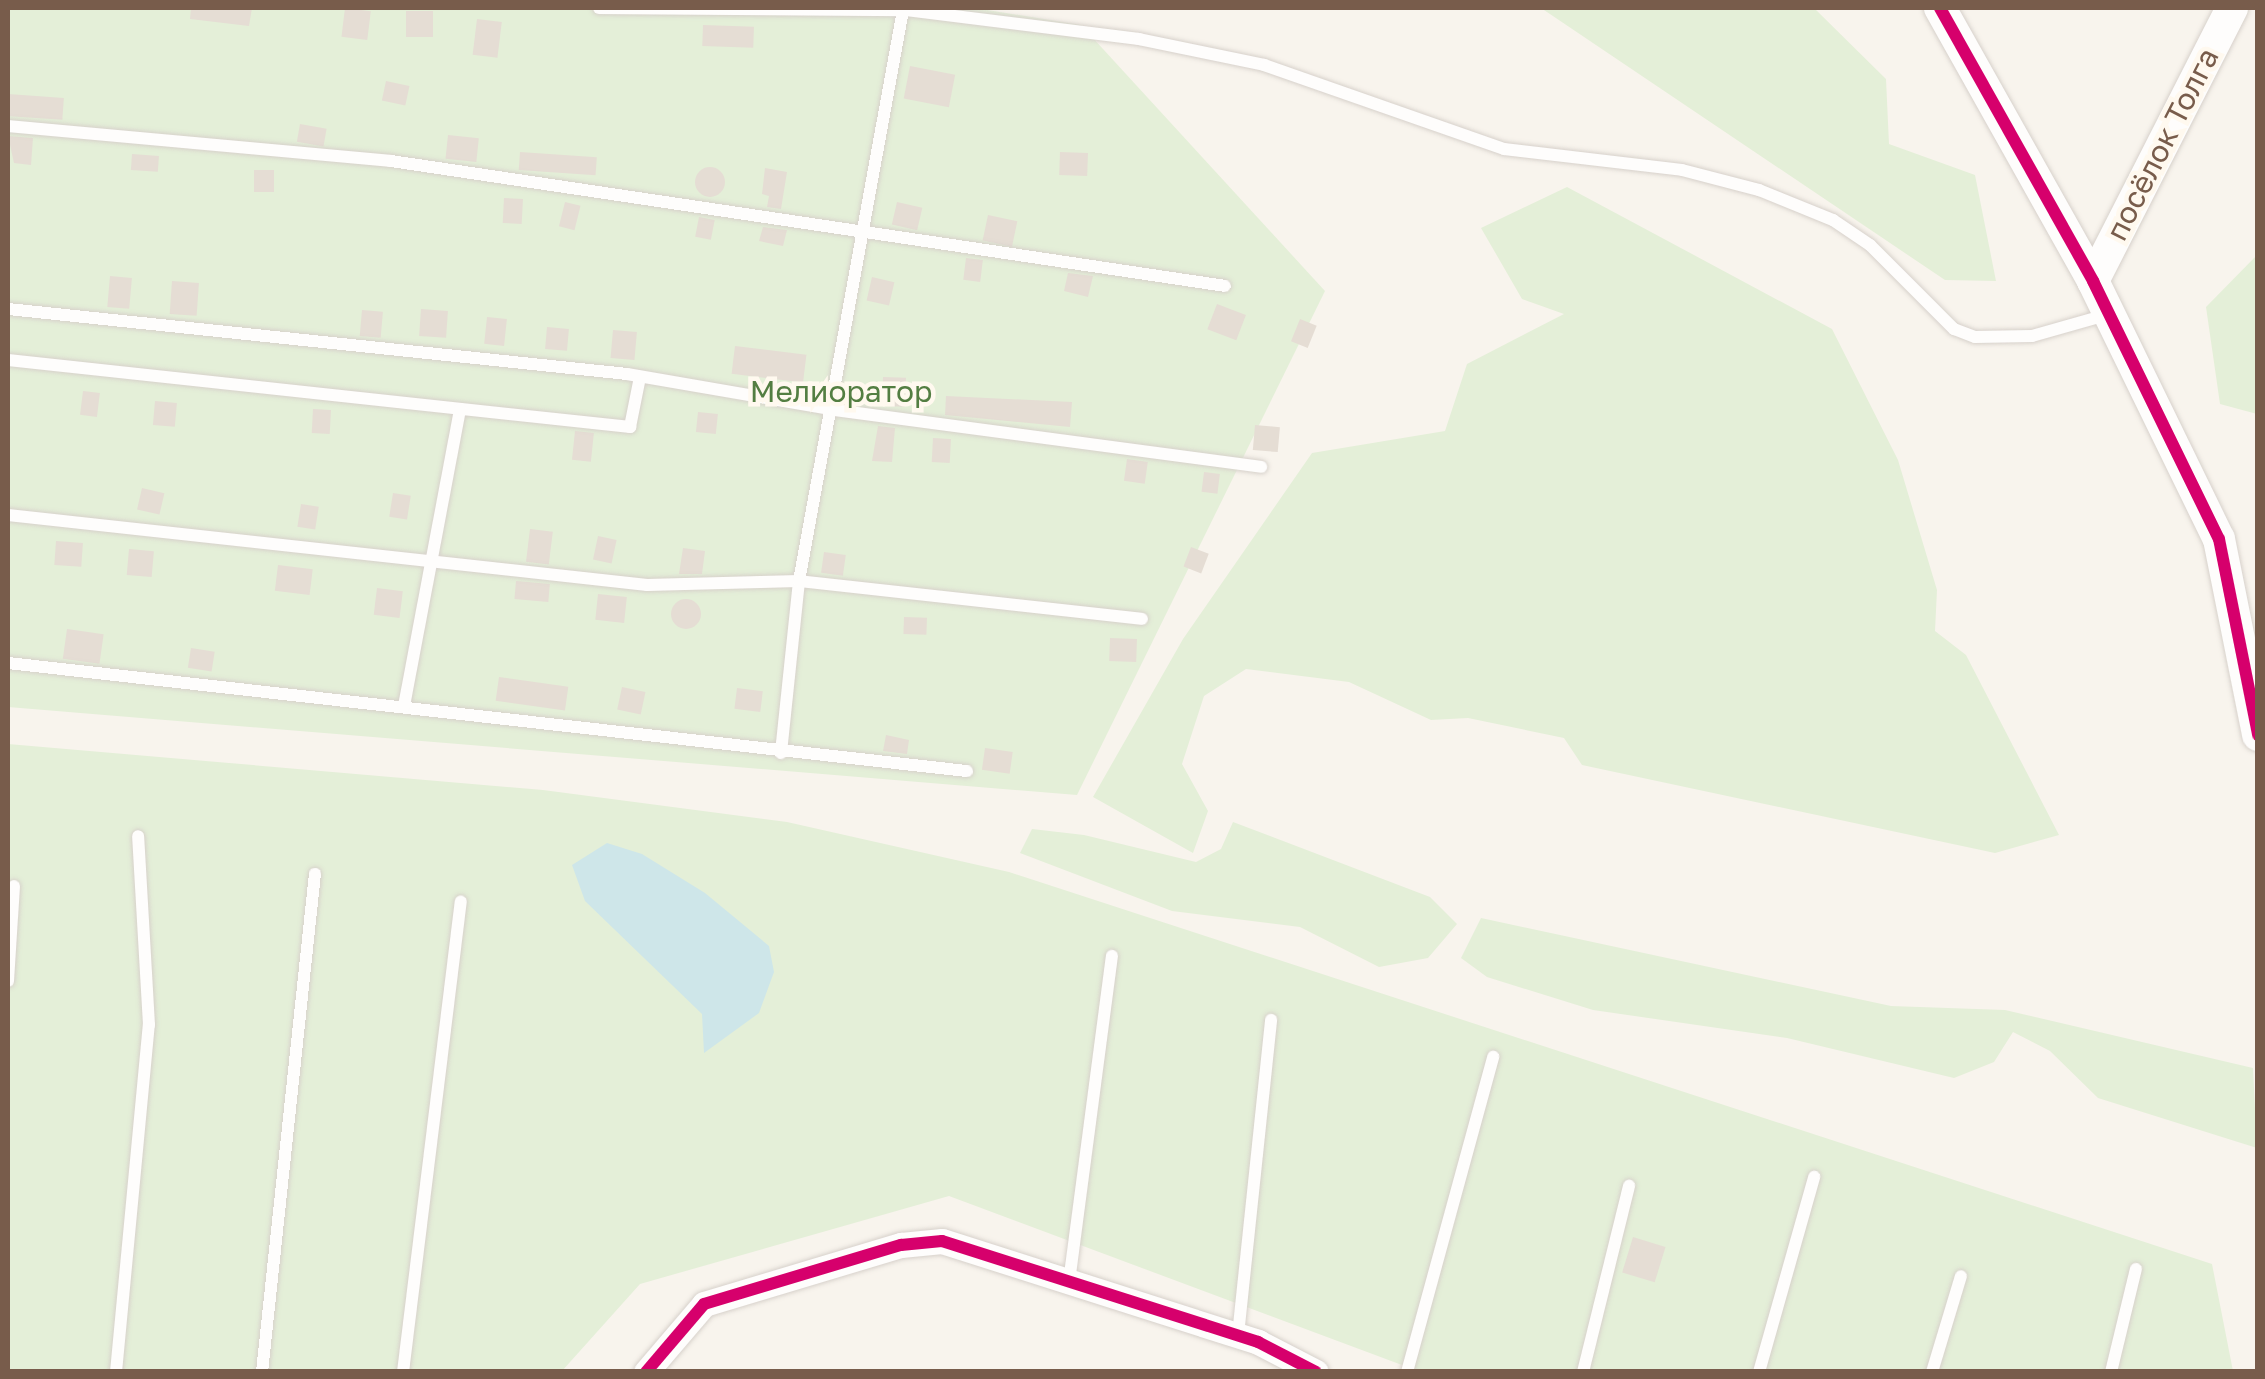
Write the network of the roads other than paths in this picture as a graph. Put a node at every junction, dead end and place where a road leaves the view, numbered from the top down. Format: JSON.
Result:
{"nodes":[{"id":1,"x":599,"y":8,"type":"edge"},
{"id":2,"x":897,"y":8,"type":"edge"},
{"id":3,"x":1940,"y":8,"type":"edge"},
{"id":4,"x":2232,"y":8,"type":"edge"},
{"id":5,"x":8,"y":126,"type":"edge"},
{"id":6,"x":865,"y":230,"type":"junction"},
{"id":7,"x":2092,"y":281,"type":"junction"},
{"id":8,"x":1225,"y":286,"type":"dead end"},
{"id":9,"x":8,"y":309,"type":"edge"},
{"id":10,"x":2109,"y":314,"type":"junction"},
{"id":11,"x":8,"y":360,"type":"edge"},
{"id":12,"x":640,"y":376,"type":"junction"},
{"id":13,"x":460,"y":409,"type":"junction"},
{"id":14,"x":835,"y":410,"type":"junction"},
{"id":15,"x":1261,"y":467,"type":"dead end"},
{"id":16,"x":8,"y":515,"type":"edge"},
{"id":17,"x":431,"y":562,"type":"junction"},
{"id":18,"x":799,"y":580,"type":"junction"},
{"id":19,"x":1142,"y":619,"type":"dead end"},
{"id":20,"x":8,"y":664,"type":"edge"},
{"id":21,"x":404,"y":706,"type":"junction"},
{"id":22,"x":2258,"y":735,"type":"edge"},
{"id":23,"x":781,"y":753,"type":"junction"},
{"id":24,"x":966,"y":770,"type":"dead end"},
{"id":25,"x":138,"y":836,"type":"dead end"},
{"id":26,"x":315,"y":874,"type":"dead end"},
{"id":27,"x":14,"y":886,"type":"dead end"},
{"id":28,"x":461,"y":902,"type":"dead end"},
{"id":29,"x":1112,"y":956,"type":"dead end"},
{"id":30,"x":8,"y":981,"type":"edge"},
{"id":31,"x":1272,"y":1020,"type":"dead end"},
{"id":32,"x":1493,"y":1057,"type":"dead end"},
{"id":33,"x":1814,"y":1176,"type":"dead end"},
{"id":34,"x":1629,"y":1186,"type":"dead end"},
{"id":35,"x":2136,"y":1270,"type":"dead end"},
{"id":36,"x":1961,"y":1276,"type":"dead end"},
{"id":37,"x":1070,"y":1282,"type":"junction"},
{"id":38,"x":1238,"y":1335,"type":"junction"},
{"id":39,"x":116,"y":1372,"type":"edge"},
{"id":40,"x":262,"y":1372,"type":"edge"},
{"id":41,"x":403,"y":1372,"type":"edge"},
{"id":42,"x":646,"y":1372,"type":"edge"},
{"id":43,"x":1316,"y":1372,"type":"edge"},
{"id":44,"x":1408,"y":1372,"type":"edge"},
{"id":45,"x":1584,"y":1372,"type":"edge"},
{"id":46,"x":1760,"y":1372,"type":"edge"},
{"id":47,"x":1932,"y":1372,"type":"edge"},
{"id":48,"x":2111,"y":1372,"type":"edge"}],
"edges":[{"from":1,"to":2,"type":"lane"},
{"from":2,"to":6,"type":"lane"},
{"from":2,"to":10,"type":"lane"},
{"from":3,"to":7,"type":"street"},
{"from":4,"to":7,"type":"street","name":"посёлок Толга"},
{"from":5,"to":6,"type":"lane"},
{"from":6,"to":8,"type":"lane"},
{"from":6,"to":14,"type":"lane"},
{"from":7,"to":10,"type":"street"},
{"from":9,"to":12,"type":"lane"},
{"from":10,"to":22,"type":"street"},
{"from":11,"to":13,"type":"lane"},
{"from":12,"to":13,"type":"lane"},
{"from":12,"to":14,"type":"lane"},
{"from":13,"to":17,"type":"lane"},
{"from":14,"to":15,"type":"lane"},
{"from":14,"to":18,"type":"lane"},
{"from":16,"to":17,"type":"lane"},
{"from":17,"to":18,"type":"lane"},
{"from":17,"to":21,"type":"lane"},
{"from":18,"to":19,"type":"lane"},
{"from":18,"to":23,"type":"lane"},
{"from":20,"to":21,"type":"lane"},
{"from":21,"to":23,"type":"lane"},
{"from":23,"to":24,"type":"lane"},
{"from":25,"to":39,"type":"lane"},
{"from":26,"to":40,"type":"lane"},
{"from":27,"to":30,"type":"lane"},
{"from":28,"to":41,"type":"lane"},
{"from":29,"to":37,"type":"lane"},
{"from":31,"to":38,"type":"lane"},
{"from":32,"to":44,"type":"lane"},
{"from":33,"to":46,"type":"lane"},
{"from":34,"to":45,"type":"lane"},
{"from":35,"to":48,"type":"lane"},
{"from":36,"to":47,"type":"lane"},
{"from":37,"to":38,"type":"street"},
{"from":37,"to":42,"type":"street"},
{"from":38,"to":43,"type":"street"}]}
